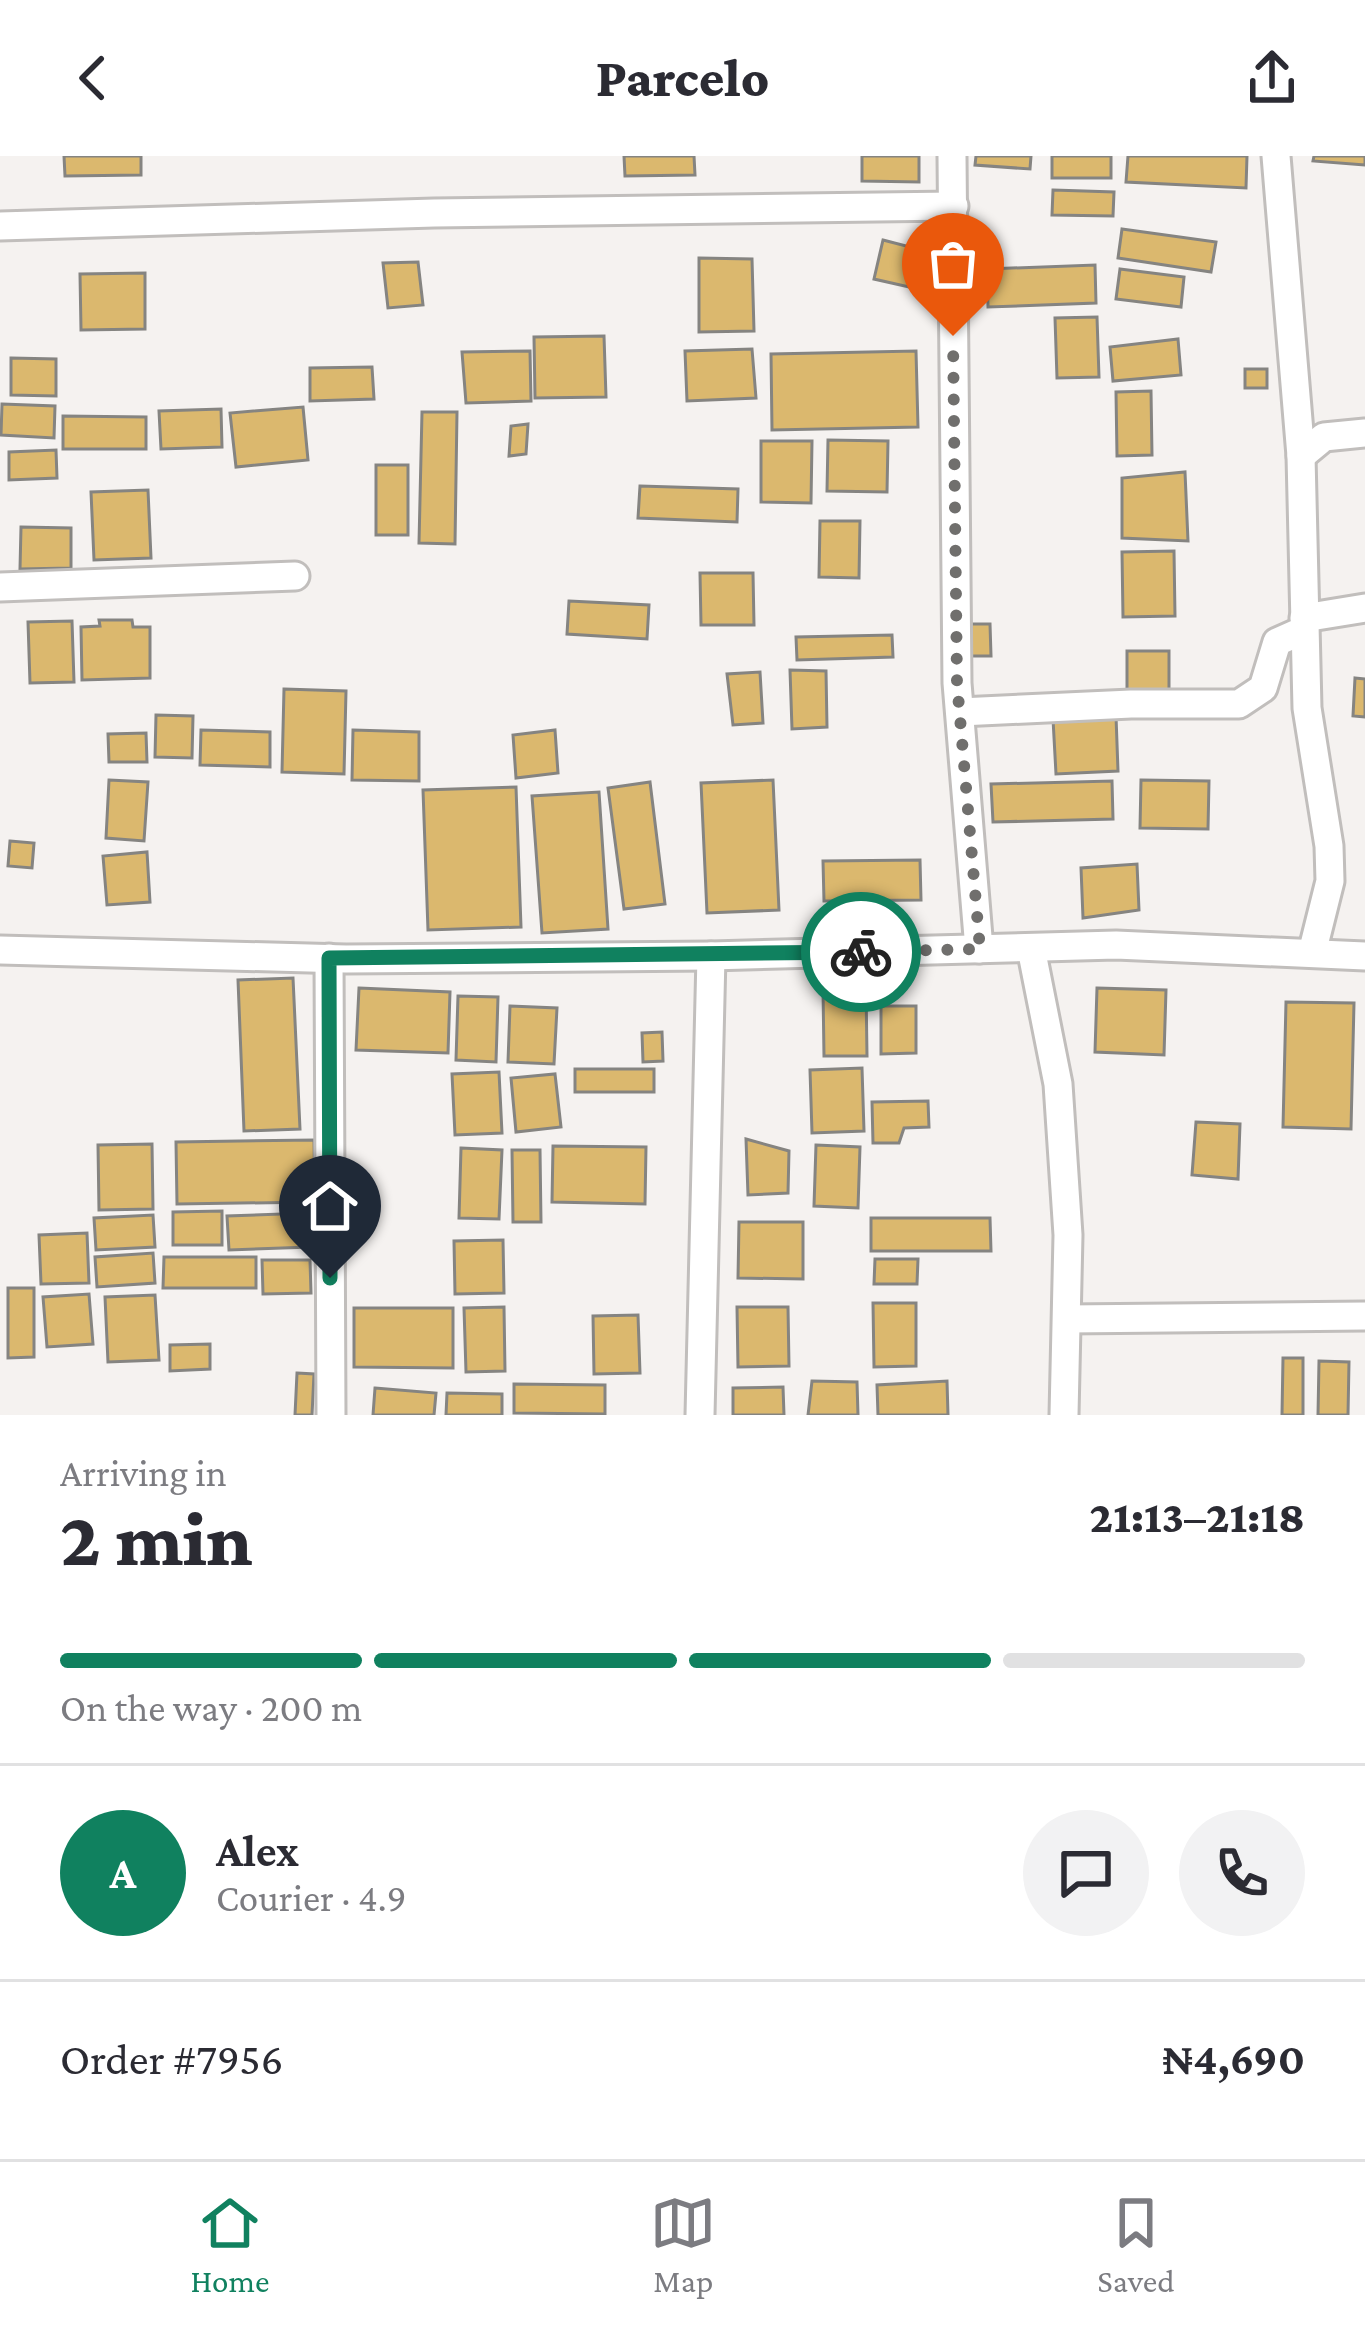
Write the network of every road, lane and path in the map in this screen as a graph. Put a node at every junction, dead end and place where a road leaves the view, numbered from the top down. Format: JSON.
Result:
{"nodes":[{"id":1,"x":952,"y":156,"type":"edge"},
{"id":2,"x":1276,"y":156,"type":"edge"},
{"id":3,"x":954,"y":206,"type":"junction"},
{"id":4,"x":0,"y":226,"type":"edge"},
{"id":5,"x":1365,"y":434,"type":"edge"},
{"id":6,"x":1300,"y":455,"type":"junction"},
{"id":7,"x":295,"y":576,"type":"dead end"},
{"id":8,"x":0,"y":587,"type":"edge"},
{"id":9,"x":1365,"y":608,"type":"edge"},
{"id":10,"x":1304,"y":624,"type":"junction"},
{"id":11,"x":960,"y":712,"type":"junction"},
{"id":12,"x":1031,"y":948,"type":"junction"},
{"id":13,"x":980,"y":949,"type":"junction"},
{"id":14,"x":0,"y":950,"type":"edge"},
{"id":15,"x":1312,"y":953,"type":"junction"},
{"id":16,"x":711,"y":956,"type":"junction"},
{"id":17,"x":1365,"y":956,"type":"edge"},
{"id":18,"x":329,"y":958,"type":"junction"},
{"id":19,"x":1365,"y":1316,"type":"edge"},
{"id":20,"x":1066,"y":1319,"type":"junction"},
{"id":21,"x":331,"y":1415,"type":"edge"},
{"id":22,"x":700,"y":1415,"type":"edge"},
{"id":23,"x":1064,"y":1415,"type":"edge"}],
"edges":[{"from":1,"to":3,"type":"street"},
{"from":2,"to":6,"type":"street"},
{"from":3,"to":4,"type":"street"},
{"from":3,"to":11,"type":"street"},
{"from":5,"to":6,"type":"street"},
{"from":6,"to":10,"type":"street"},
{"from":7,"to":8,"type":"street"},
{"from":9,"to":10,"type":"street"},
{"from":10,"to":11,"type":"street"},
{"from":10,"to":15,"type":"street"},
{"from":11,"to":13,"type":"street"},
{"from":12,"to":13,"type":"street"},
{"from":12,"to":15,"type":"street"},
{"from":12,"to":20,"type":"street"},
{"from":13,"to":16,"type":"street"},
{"from":14,"to":18,"type":"street"},
{"from":15,"to":17,"type":"street"},
{"from":16,"to":18,"type":"street"},
{"from":16,"to":22,"type":"street"},
{"from":18,"to":21,"type":"street"},
{"from":19,"to":20,"type":"street"},
{"from":20,"to":23,"type":"street"}]}
